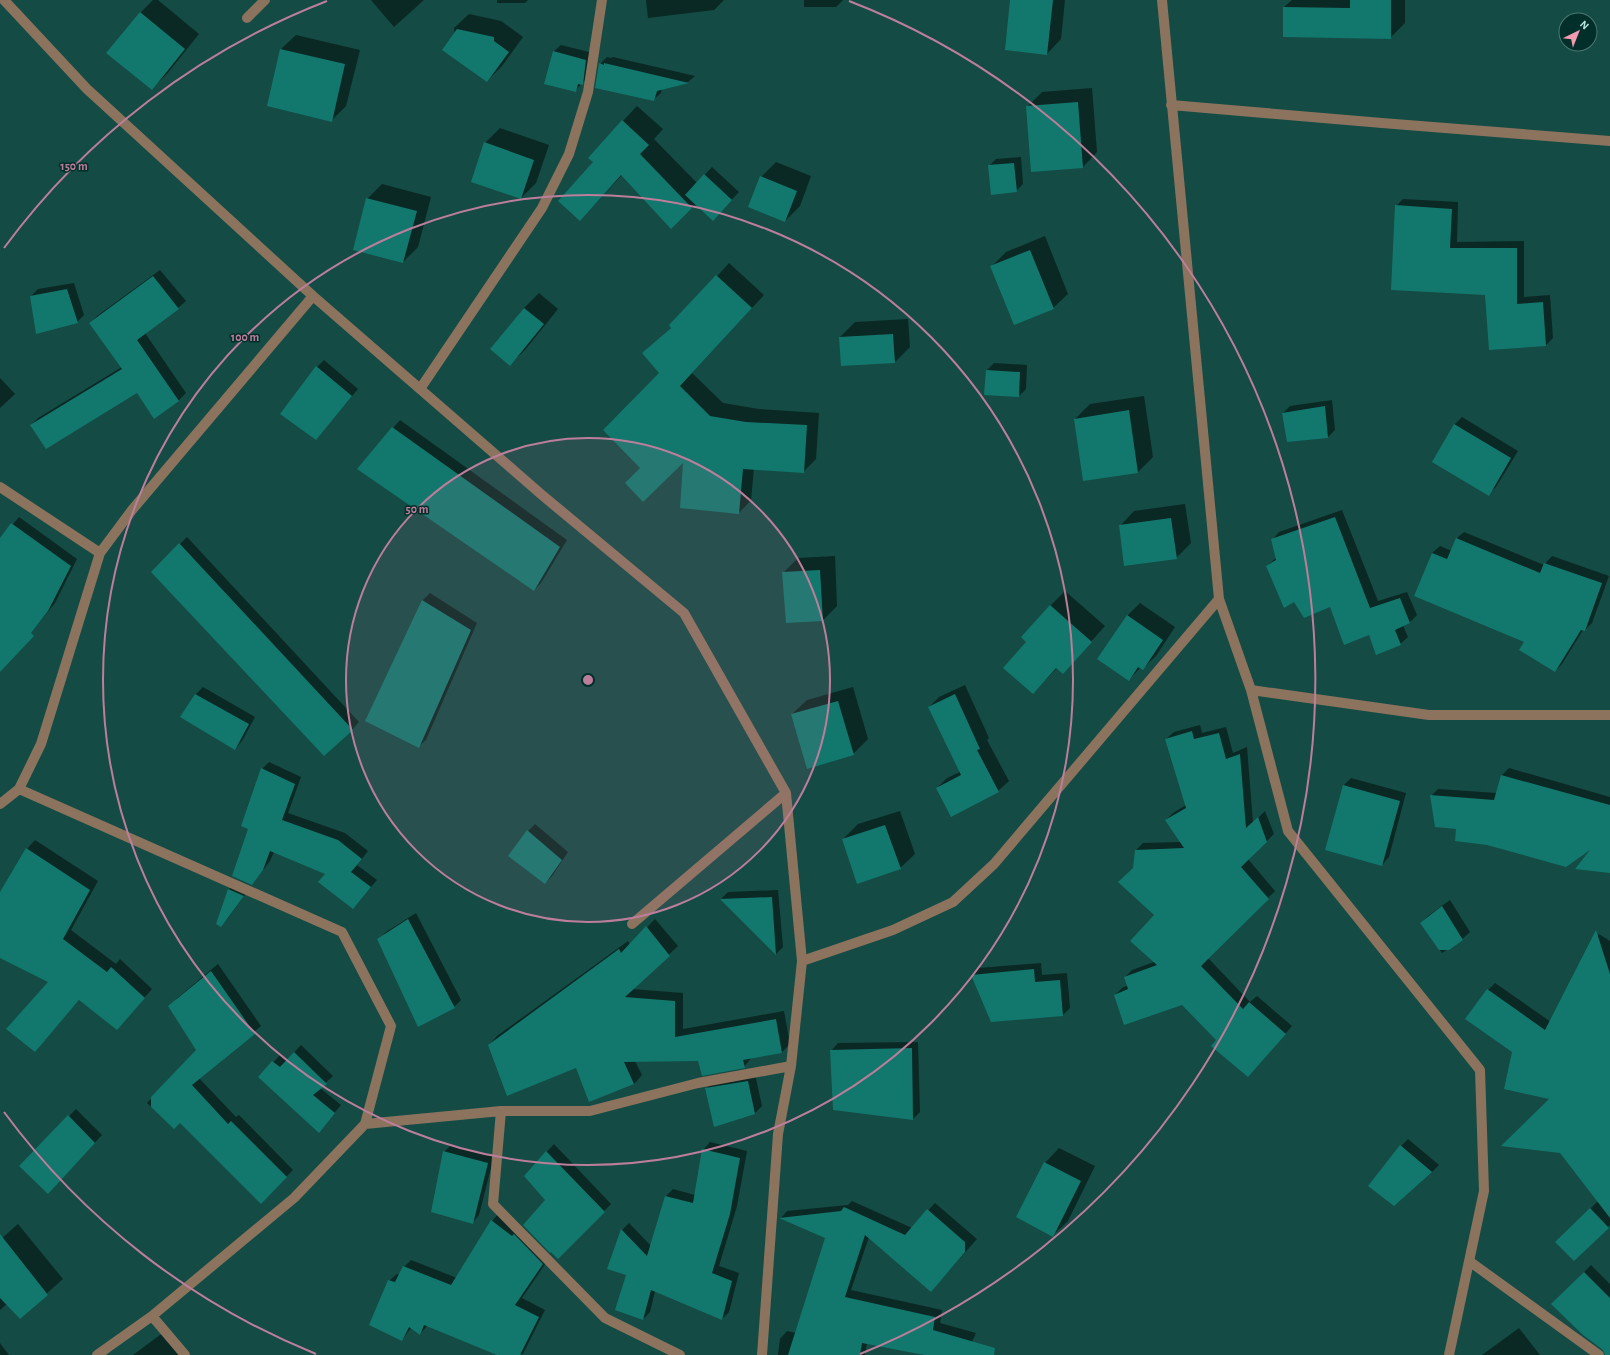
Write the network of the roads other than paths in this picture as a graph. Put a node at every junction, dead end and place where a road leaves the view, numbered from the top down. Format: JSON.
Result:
{"nodes":[{"id":1,"x":4,"y":0,"type":"edge"},
{"id":2,"x":265,"y":0,"type":"edge"},
{"id":3,"x":602,"y":0,"type":"edge"},
{"id":4,"x":1162,"y":0,"type":"edge"},
{"id":5,"x":247,"y":18,"type":"dead end"},
{"id":6,"x":1171,"y":105,"type":"junction"},
{"id":7,"x":1610,"y":141,"type":"edge"},
{"id":8,"x":313,"y":296,"type":"junction"},
{"id":9,"x":420,"y":389,"type":"junction"},
{"id":10,"x":0,"y":487,"type":"edge"},
{"id":11,"x":100,"y":553,"type":"junction"},
{"id":12,"x":1219,"y":600,"type":"junction"},
{"id":13,"x":1251,"y":690,"type":"junction"},
{"id":14,"x":1610,"y":715,"type":"edge"},
{"id":15,"x":18,"y":789,"type":"junction"},
{"id":16,"x":786,"y":793,"type":"junction"},
{"id":17,"x":0,"y":804,"type":"edge"},
{"id":18,"x":632,"y":924,"type":"dead end"},
{"id":19,"x":802,"y":961,"type":"junction"},
{"id":20,"x":791,"y":1066,"type":"junction"},
{"id":21,"x":501,"y":1111,"type":"junction"},
{"id":22,"x":365,"y":1124,"type":"junction"},
{"id":23,"x":1469,"y":1261,"type":"junction"},
{"id":24,"x":152,"y":1316,"type":"junction"},
{"id":25,"x":97,"y":1355,"type":"edge"},
{"id":26,"x":185,"y":1355,"type":"edge"},
{"id":27,"x":680,"y":1355,"type":"edge"},
{"id":28,"x":762,"y":1355,"type":"edge"},
{"id":29,"x":1449,"y":1355,"type":"edge"},
{"id":30,"x":1599,"y":1355,"type":"edge"}],
"edges":[{"from":1,"to":8,"type":"street"},
{"from":2,"to":5,"type":"street"},
{"from":3,"to":9,"type":"street"},
{"from":4,"to":6,"type":"street"},
{"from":6,"to":7,"type":"street"},
{"from":6,"to":12,"type":"street"},
{"from":8,"to":9,"type":"street"},
{"from":8,"to":11,"type":"street"},
{"from":9,"to":16,"type":"street"},
{"from":10,"to":11,"type":"street"},
{"from":11,"to":15,"type":"street"},
{"from":12,"to":13,"type":"street"},
{"from":12,"to":19,"type":"street"},
{"from":13,"to":14,"type":"street"},
{"from":13,"to":23,"type":"street"},
{"from":15,"to":17,"type":"street"},
{"from":15,"to":22,"type":"street"},
{"from":16,"to":18,"type":"street"},
{"from":16,"to":19,"type":"street"},
{"from":19,"to":20,"type":"street"},
{"from":20,"to":21,"type":"street"},
{"from":20,"to":28,"type":"street"},
{"from":21,"to":22,"type":"street"},
{"from":21,"to":27,"type":"street"},
{"from":22,"to":24,"type":"street"},
{"from":23,"to":29,"type":"street"},
{"from":23,"to":30,"type":"street"},
{"from":24,"to":25,"type":"street"},
{"from":24,"to":26,"type":"street"}]}
